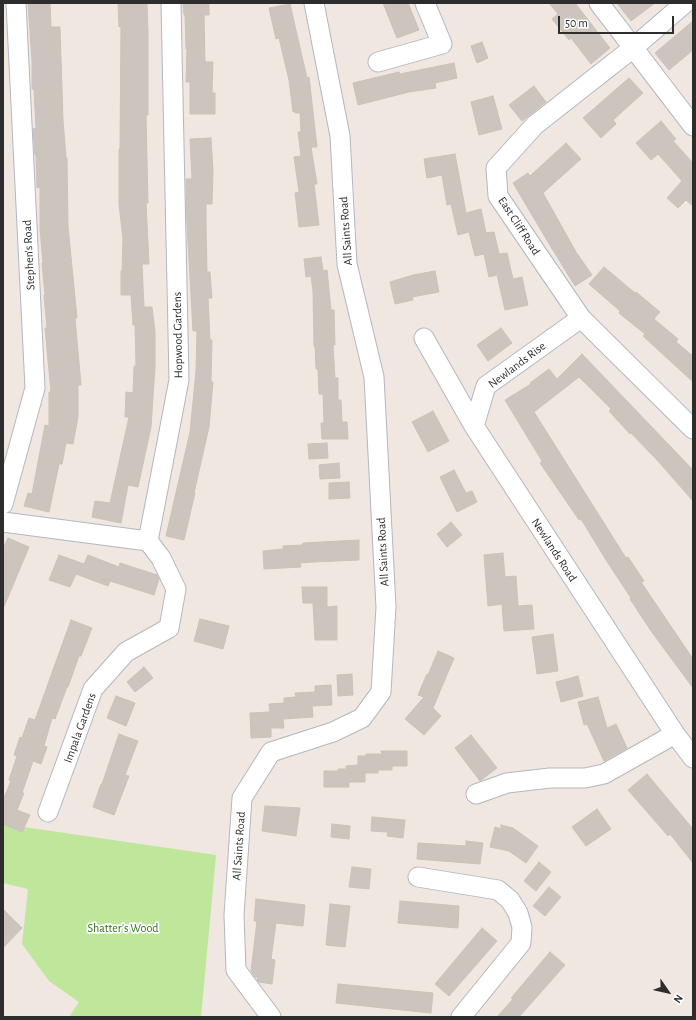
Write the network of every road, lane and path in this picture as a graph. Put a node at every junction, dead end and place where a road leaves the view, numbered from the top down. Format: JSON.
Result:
{"nodes":[{"id":1,"x":16,"y":3,"type":"edge"},
{"id":2,"x":171,"y":3,"type":"edge"},
{"id":3,"x":314,"y":3,"type":"edge"},
{"id":4,"x":425,"y":3,"type":"edge"},
{"id":5,"x":599,"y":3,"type":"edge"},
{"id":6,"x":685,"y":3,"type":"edge"},
{"id":7,"x":634,"y":48,"type":"junction"},
{"id":8,"x":378,"y":62,"type":"dead end"},
{"id":9,"x":693,"y":126,"type":"edge"},
{"id":10,"x":581,"y":318,"type":"junction"},
{"id":11,"x":424,"y":338,"type":"dead end"},
{"id":12,"x":474,"y":426,"type":"junction"},
{"id":13,"x":693,"y":429,"type":"edge"},
{"id":14,"x":3,"y":504,"type":"edge"},
{"id":15,"x":3,"y":522,"type":"edge"},
{"id":16,"x":148,"y":541,"type":"junction"},
{"id":17,"x":674,"y":734,"type":"junction"},
{"id":18,"x":693,"y":758,"type":"edge"},
{"id":19,"x":476,"y":794,"type":"dead end"},
{"id":20,"x":48,"y":812,"type":"dead end"},
{"id":21,"x":418,"y":877,"type":"dead end"},
{"id":22,"x":271,"y":1017,"type":"edge"},
{"id":23,"x":462,"y":1017,"type":"edge"}],
"edges":[{"from":1,"to":14,"type":"street","name":"Stephen's Road"},
{"from":2,"to":16,"type":"street","name":"Hopwood Gardens"},
{"from":3,"to":22,"type":"street","name":"All Saints Road"},
{"from":4,"to":8,"type":"street"},
{"from":5,"to":7,"type":"street"},
{"from":6,"to":7,"type":"street","name":"East Cliff Road"},
{"from":7,"to":9,"type":"street"},
{"from":7,"to":10,"type":"street","name":"East Cliff Road"},
{"from":10,"to":12,"type":"street","name":"Newlands Rise"},
{"from":10,"to":13,"type":"street","name":"East Cliff Road"},
{"from":11,"to":12,"type":"street","name":"Newlands Road"},
{"from":12,"to":17,"type":"street","name":"Newlands Road"},
{"from":15,"to":16,"type":"street"},
{"from":16,"to":20,"type":"street","name":"Impala Gardens"},
{"from":17,"to":18,"type":"street","name":"Newlands Road"},
{"from":17,"to":19,"type":"street"},
{"from":21,"to":23,"type":"street"}]}
